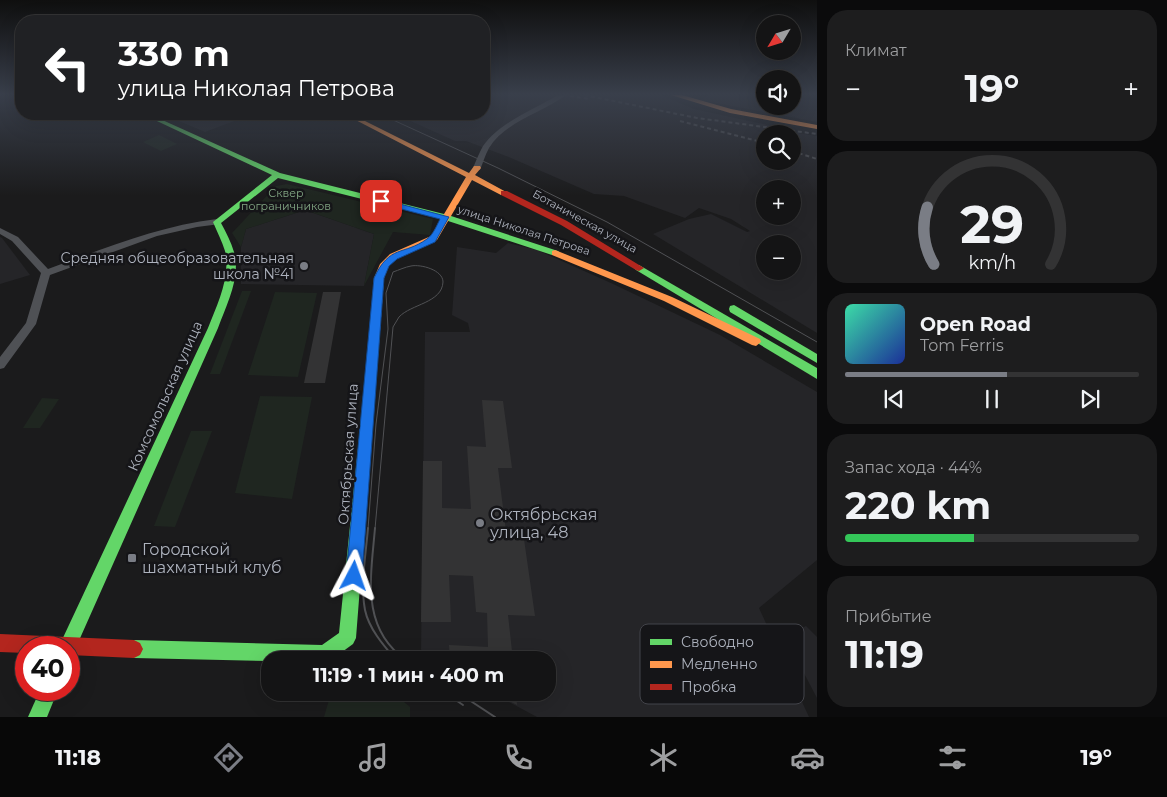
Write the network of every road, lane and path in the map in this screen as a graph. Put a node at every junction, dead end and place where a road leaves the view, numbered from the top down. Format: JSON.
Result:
{"nodes":[{"id":1,"x":176,"y":128,"type":"edge"},
{"id":2,"x":379,"y":128,"type":"edge"},
{"id":3,"x":392,"y":128,"type":"edge"},
{"id":4,"x":507,"y":128,"type":"edge"},
{"id":5,"x":474,"y":171,"type":"junction"},
{"id":6,"x":277,"y":175,"type":"junction"},
{"id":7,"x":445,"y":217,"type":"junction"},
{"id":8,"x":217,"y":222,"type":"junction"},
{"id":9,"x":0,"y":231,"type":"edge"},
{"id":10,"x":606,"y":234,"type":"dead end"},
{"id":11,"x":46,"y":273,"type":"junction"},
{"id":12,"x":722,"y":302,"type":"dead end"},
{"id":13,"x":772,"y":332,"type":"junction"},
{"id":14,"x":761,"y":340,"type":"junction"},
{"id":15,"x":815,"y":357,"type":"edge"},
{"id":16,"x":0,"y":365,"type":"edge"},
{"id":17,"x":802,"y":365,"type":"junction"},
{"id":18,"x":817,"y":374,"type":"edge"},
{"id":19,"x":72,"y":636,"type":"edge"},
{"id":20,"x":0,"y":643,"type":"edge"},
{"id":21,"x":15,"y":644,"type":"edge"},
{"id":22,"x":80,"y":647,"type":"edge"},
{"id":23,"x":44,"y":701,"type":"edge"},
{"id":24,"x":37,"y":717,"type":"edge"}],
"edges":[{"from":1,"to":6,"type":"main road","name":"улица Николая Петрова"},
{"from":2,"to":5,"type":"main road","name":"Ботаническая улица"},
{"from":3,"to":5,"type":"main road","name":"Ботаническая улица"},
{"from":4,"to":5,"type":"street"},
{"from":5,"to":7,"type":"main road","name":"Октябрьская улица"},
{"from":5,"to":10,"type":"main road","name":"Ботаническая улица"},
{"from":5,"to":14,"type":"main road","name":"Ботаническая улица"},
{"from":6,"to":7,"type":"main road","name":"улица Николая Петрова"},
{"from":6,"to":8,"type":"main road"},
{"from":7,"to":17,"type":"main road","name":"улица Николая Петрова"},
{"from":7,"to":22,"type":"main road","name":"Октябрьская улица"},
{"from":8,"to":11,"type":"street"},
{"from":8,"to":19,"type":"main road","name":"Комсомольская улица"},
{"from":9,"to":11,"type":"street"},
{"from":11,"to":16,"type":"street"},
{"from":12,"to":13,"type":"main road"},
{"from":13,"to":14,"type":"main road"},
{"from":13,"to":15,"type":"main road"},
{"from":14,"to":17,"type":"main road","name":"Ботаническая улица"},
{"from":17,"to":18,"type":"main road"},
{"from":20,"to":21,"type":"main road"},
{"from":23,"to":24,"type":"main road"}]}
